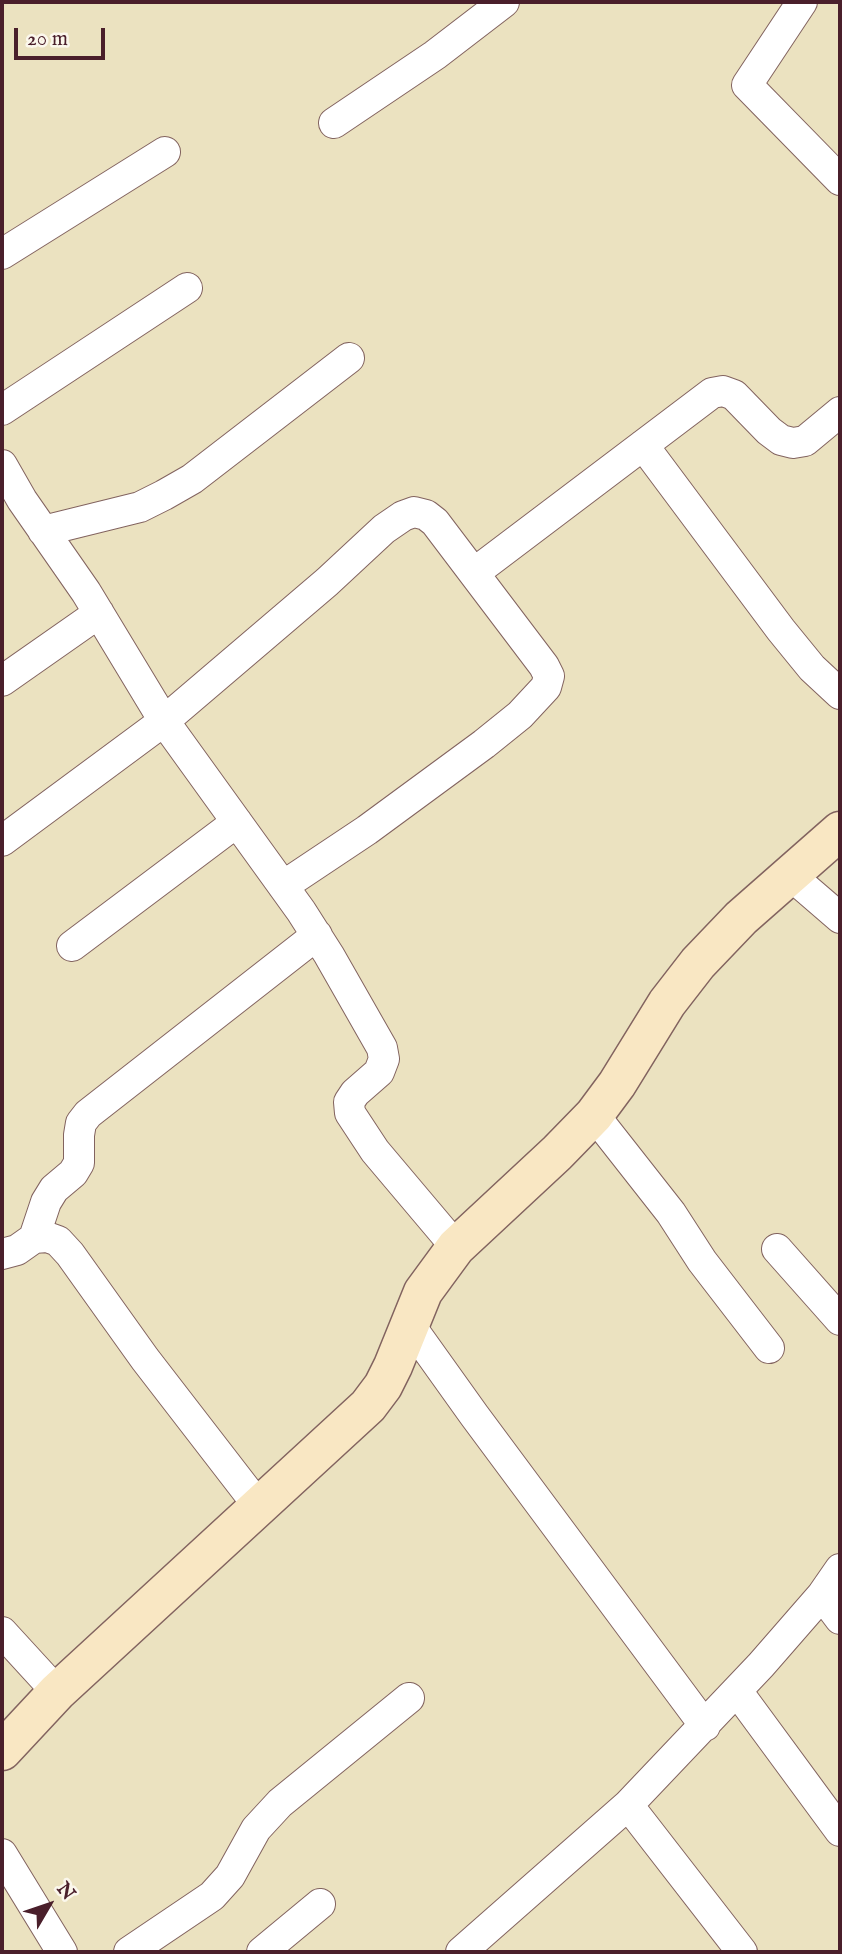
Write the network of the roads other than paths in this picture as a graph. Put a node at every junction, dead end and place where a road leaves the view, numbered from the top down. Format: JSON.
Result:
{"nodes":[{"id":1,"x":504,"y":2,"type":"edge"},
{"id":2,"x":802,"y":2,"type":"edge"},
{"id":3,"x":334,"y":123,"type":"dead end"},
{"id":4,"x":165,"y":152,"type":"dead end"},
{"id":5,"x":840,"y":180,"type":"edge"},
{"id":6,"x":2,"y":254,"type":"edge"},
{"id":7,"x":187,"y":288,"type":"dead end"},
{"id":8,"x":349,"y":358,"type":"dead end"},
{"id":9,"x":2,"y":410,"type":"edge"},
{"id":10,"x":840,"y":412,"type":"edge"},
{"id":11,"x":643,"y":445,"type":"junction"},
{"id":12,"x":2,"y":466,"type":"edge"},
{"id":13,"x":43,"y":531,"type":"junction"},
{"id":14,"x":474,"y":573,"type":"junction"},
{"id":15,"x":99,"y":613,"type":"junction"},
{"id":16,"x":2,"y":681,"type":"edge"},
{"id":17,"x":840,"y":694,"type":"edge"},
{"id":18,"x":164,"y":721,"type":"junction"},
{"id":19,"x":237,"y":822,"type":"junction"},
{"id":20,"x":840,"y":831,"type":"edge"},
{"id":21,"x":2,"y":841,"type":"edge"},
{"id":22,"x":789,"y":874,"type":"junction"},
{"id":23,"x":283,"y":886,"type":"junction"},
{"id":24,"x":840,"y":918,"type":"edge"},
{"id":25,"x":317,"y":936,"type":"junction"},
{"id":26,"x":72,"y":946,"type":"dead end"},
{"id":27,"x":594,"y":1115,"type":"junction"},
{"id":28,"x":34,"y":1238,"type":"junction"},
{"id":29,"x":456,"y":1247,"type":"junction"},
{"id":30,"x":777,"y":1250,"type":"dead end"},
{"id":31,"x":2,"y":1254,"type":"edge"},
{"id":32,"x":840,"y":1320,"type":"edge"},
{"id":33,"x":409,"y":1324,"type":"junction"},
{"id":34,"x":769,"y":1348,"type":"dead end"},
{"id":35,"x":260,"y":1508,"type":"junction"},
{"id":36,"x":840,"y":1569,"type":"edge"},
{"id":37,"x":822,"y":1595,"type":"junction"},
{"id":38,"x":840,"y":1619,"type":"edge"},
{"id":39,"x":2,"y":1632,"type":"edge"},
{"id":40,"x":737,"y":1691,"type":"junction"},
{"id":41,"x":57,"y":1692,"type":"junction"},
{"id":42,"x":409,"y":1698,"type":"dead end"},
{"id":43,"x":705,"y":1726,"type":"junction"},
{"id":44,"x":2,"y":1751,"type":"edge"},
{"id":45,"x":628,"y":1805,"type":"junction"},
{"id":46,"x":840,"y":1831,"type":"edge"},
{"id":47,"x":2,"y":1854,"type":"edge"},
{"id":48,"x":320,"y":1904,"type":"dead end"},
{"id":49,"x":731,"y":1948,"type":"edge"},
{"id":50,"x":62,"y":1952,"type":"edge"},
{"id":51,"x":129,"y":1952,"type":"edge"},
{"id":52,"x":261,"y":1952,"type":"edge"},
{"id":53,"x":461,"y":1952,"type":"edge"}],
"edges":[{"from":1,"to":3,"type":"street"},
{"from":2,"to":5,"type":"street"},
{"from":4,"to":6,"type":"street"},
{"from":7,"to":9,"type":"street"},
{"from":8,"to":13,"type":"street"},
{"from":10,"to":11,"type":"street"},
{"from":11,"to":14,"type":"street"},
{"from":11,"to":17,"type":"street"},
{"from":12,"to":13,"type":"street"},
{"from":13,"to":15,"type":"street"},
{"from":14,"to":18,"type":"street"},
{"from":14,"to":23,"type":"street"},
{"from":15,"to":16,"type":"street"},
{"from":15,"to":18,"type":"street"},
{"from":18,"to":19,"type":"street"},
{"from":18,"to":21,"type":"street"},
{"from":19,"to":23,"type":"street"},
{"from":19,"to":26,"type":"street"},
{"from":20,"to":22,"type":"street"},
{"from":22,"to":24,"type":"street"},
{"from":22,"to":27,"type":"street"},
{"from":23,"to":25,"type":"street"},
{"from":25,"to":28,"type":"street"},
{"from":25,"to":29,"type":"street"},
{"from":27,"to":29,"type":"street"},
{"from":27,"to":34,"type":"street"},
{"from":28,"to":31,"type":"street"},
{"from":28,"to":35,"type":"street"},
{"from":29,"to":33,"type":"street"},
{"from":30,"to":32,"type":"street"},
{"from":33,"to":35,"type":"street"},
{"from":33,"to":43,"type":"street"},
{"from":35,"to":41,"type":"street"},
{"from":36,"to":37,"type":"street"},
{"from":37,"to":38,"type":"street"},
{"from":37,"to":40,"type":"street"},
{"from":39,"to":41,"type":"street"},
{"from":40,"to":43,"type":"street"},
{"from":40,"to":46,"type":"street"},
{"from":41,"to":44,"type":"street"},
{"from":42,"to":51,"type":"street"},
{"from":43,"to":45,"type":"street"},
{"from":45,"to":49,"type":"street"},
{"from":45,"to":53,"type":"street"},
{"from":47,"to":50,"type":"street"},
{"from":48,"to":52,"type":"street"}]}
